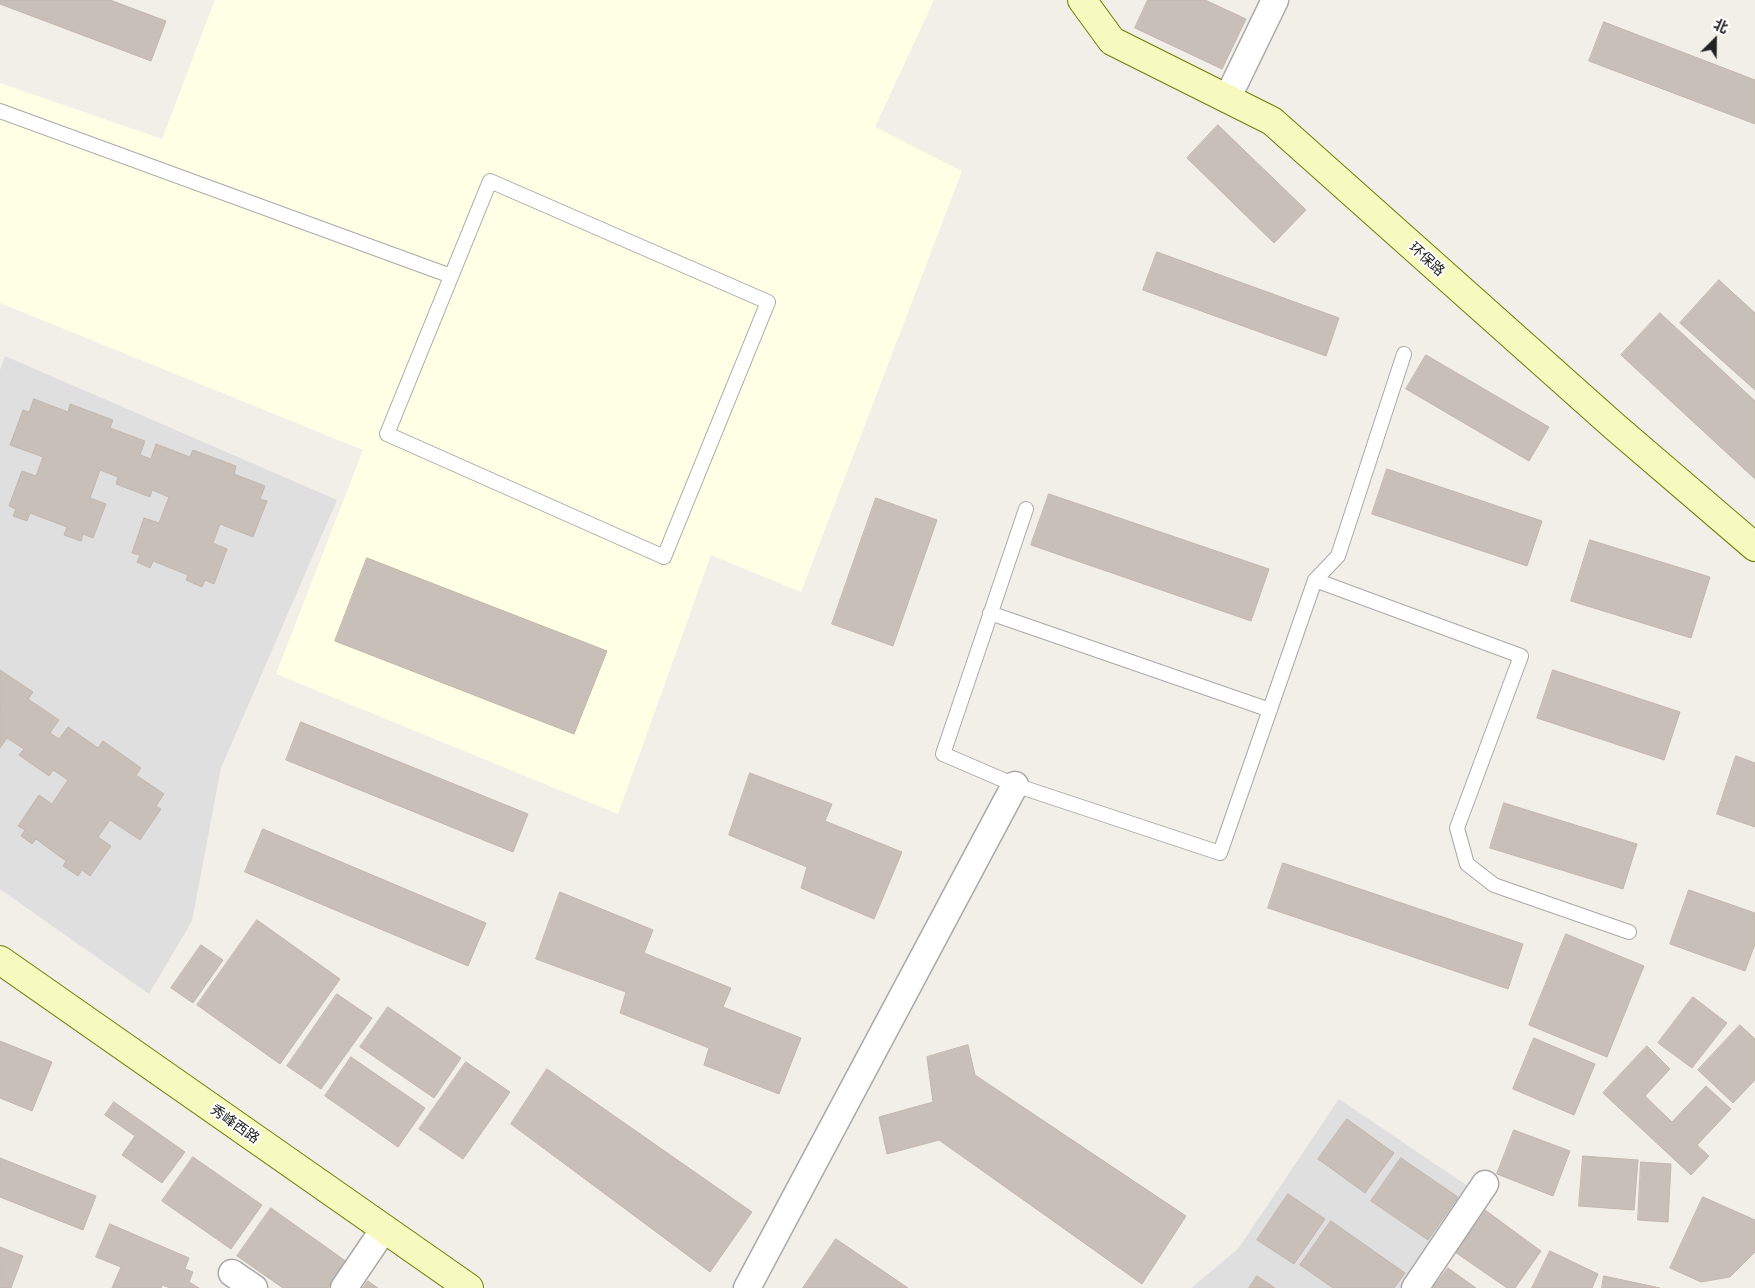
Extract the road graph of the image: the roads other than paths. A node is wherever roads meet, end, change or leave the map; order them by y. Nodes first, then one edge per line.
1 (1082, 0) edge
2 (1275, 0) edge
3 (1227, 99) junction
4 (0, 111) edge
5 (451, 276) junction
6 (1404, 354) dead end
7 (1026, 509) dead end
8 (1755, 547) edge
9 (1315, 580) junction
10 (990, 613) junction
11 (1270, 710) junction
12 (1015, 785) junction
13 (1629, 932) dead end
14 (0, 960) edge
15 (1485, 1184) dead end
16 (384, 1229) junction
17 (232, 1273) dead end
18 (254, 1288) edge
19 (344, 1288) edge
20 (469, 1288) edge
21 (746, 1288) edge
22 (1415, 1288) edge

1 - 3 street, 环保路
2 - 3 street
3 - 8 street, 环保路
4 - 5 lane
5 - 5 lane
6 - 9 lane
7 - 10 lane
9 - 11 lane
9 - 13 lane
10 - 11 lane
10 - 12 lane
11 - 12 lane
12 - 21 street
14 - 16 street, 秀峰西路
15 - 22 street
16 - 19 street
16 - 20 street, 秀峰西路
17 - 18 street

